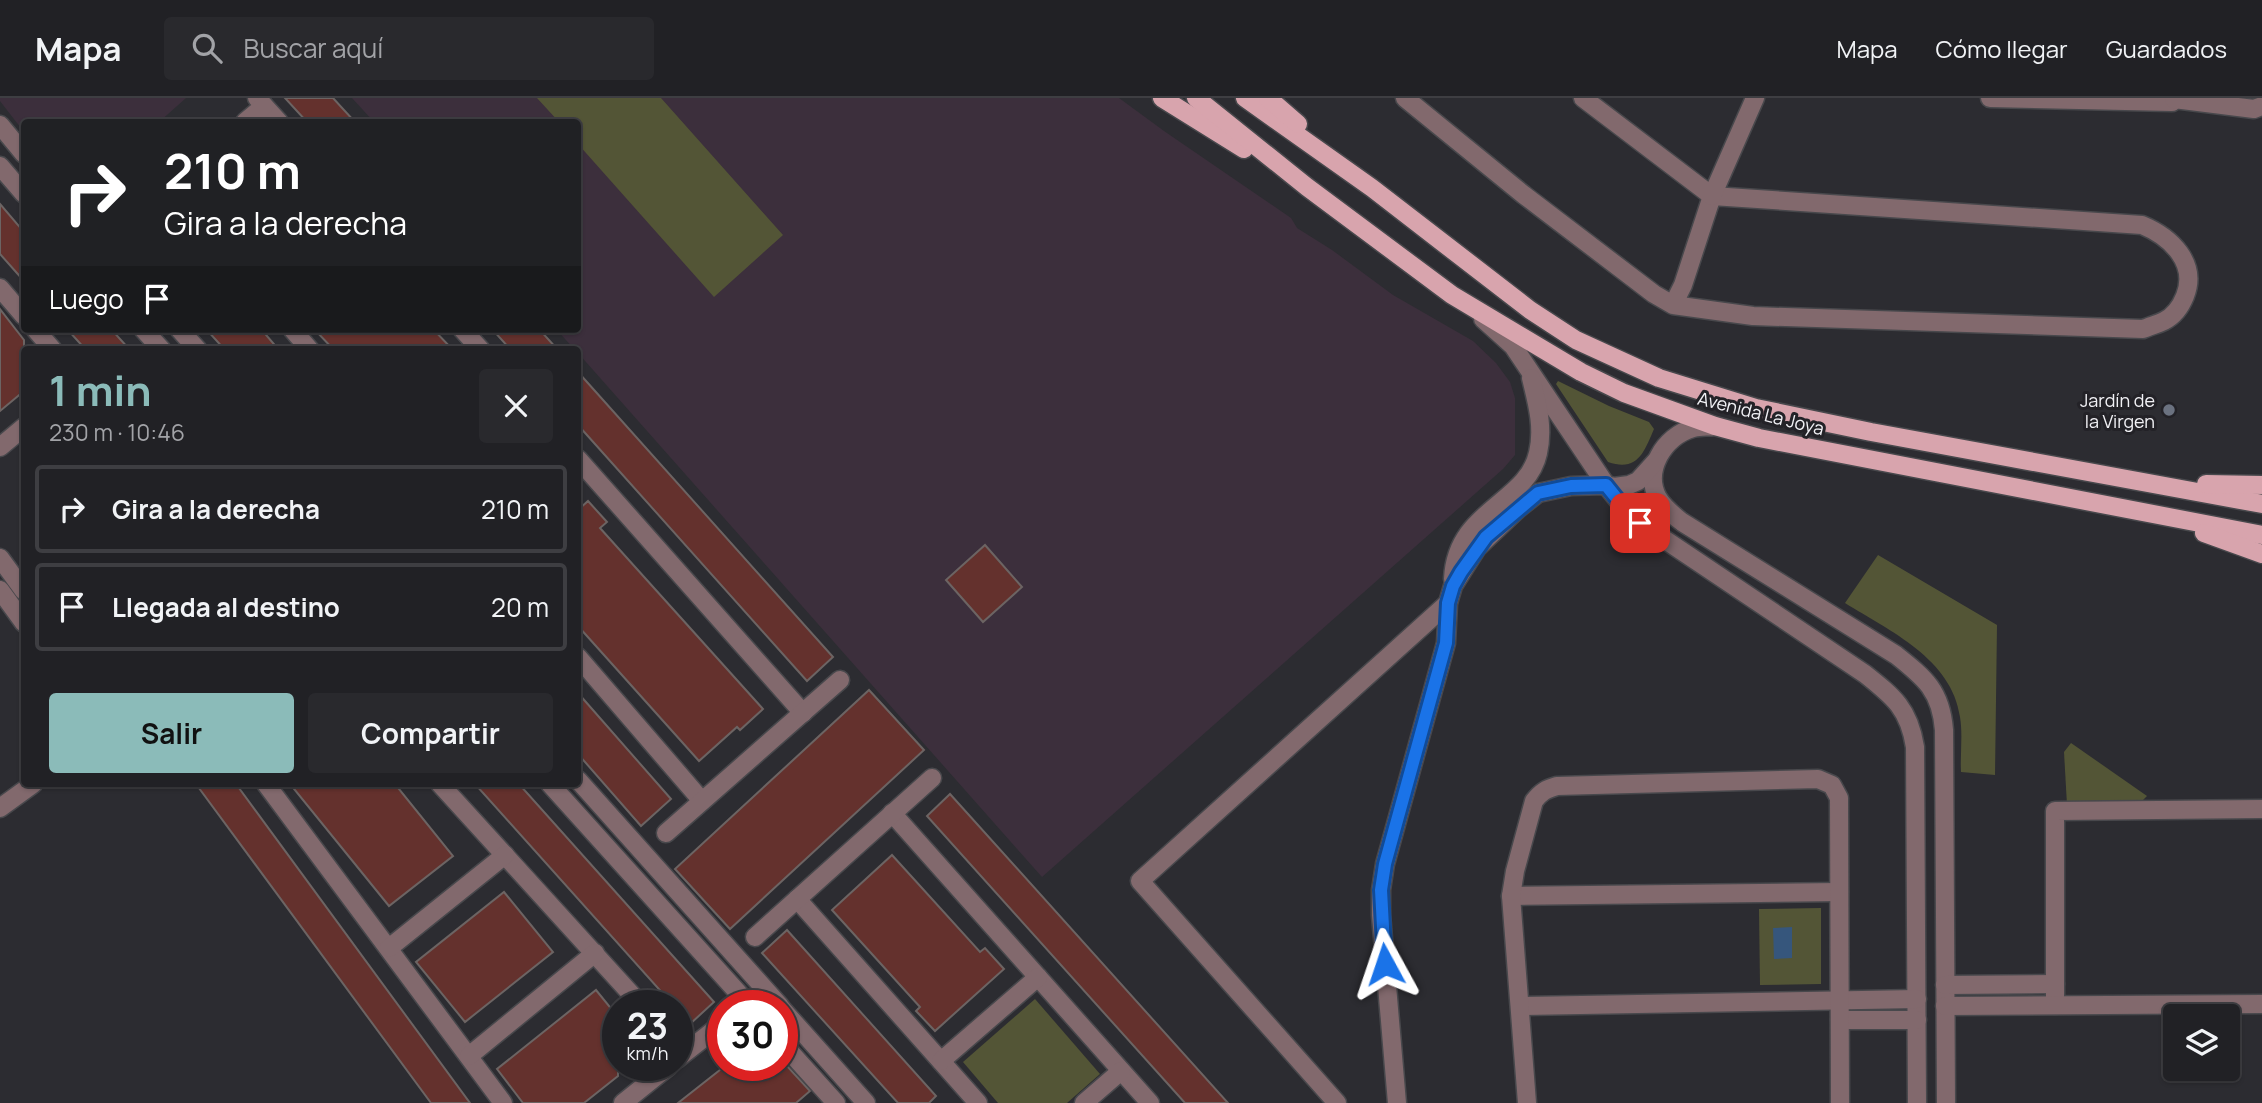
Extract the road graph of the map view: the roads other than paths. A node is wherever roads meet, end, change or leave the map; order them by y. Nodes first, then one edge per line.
1 (1162, 98) edge
2 (1196, 98) edge
3 (1245, 98) edge
4 (1268, 98) edge
5 (1405, 98) edge
6 (1583, 98) edge
7 (1755, 98) edge
8 (1990, 98) edge
9 (2174, 98) edge
10 (261, 102) edge
11 (2262, 106) edge
12 (247, 119) edge
13 (276, 119) edge
14 (0, 125) edge
15 (21, 150) edge
16 (0, 166) edge
17 (1307, 187) junction
18 (1372, 188) junction
19 (21, 190) edge
20 (1712, 196) junction
21 (0, 288) edge
22 (1452, 295) junction
23 (1674, 305) junction
24 (21, 312) edge
25 (147, 333) edge
26 (183, 333) edge
27 (466, 333) edge
28 (158, 346) edge
29 (194, 346) edge
30 (477, 346) edge
31 (1528, 367) junction
32 (1715, 426) junction
33 (21, 430) edge
34 (0, 447) edge
35 (1657, 460) junction
36 (581, 466) edge
37 (2156, 484) junction
38 (1606, 485) junction
39 (2262, 485) edge
40 (2262, 504) edge
41 (2148, 513) junction
42 (2262, 535) edge
43 (2262, 554) edge
44 (0, 558) edge
45 (21, 587) edge
46 (0, 590) edge
47 (1451, 595) junction
48 (21, 619) edge
49 (1869, 638) junction
50 (581, 660) edge
51 (1853, 667) junction
52 (840, 680) dead end
53 (803, 713) junction
54 (932, 778) dead end
55 (581, 783) edge
56 (29, 787) edge
57 (268, 787) edge
58 (443, 787) edge
59 (554, 787) edge
60 (702, 801) junction
61 (0, 808) edge
62 (2262, 810) edge
63 (892, 813) junction
64 (666, 833) dead end
65 (505, 855) junction
66 (1839, 892) junction
67 (1511, 896) junction
68 (797, 899) junction
69 (755, 937) dead end
70 (389, 948) junction
71 (595, 953) junction
72 (1038, 976) junction
73 (2055, 984) junction
74 (1945, 985) junction
75 (628, 990) edge
76 (736, 990) edge
77 (765, 990) edge
78 (1917, 999) junction
79 (2262, 1004) edge
80 (2055, 1005) junction
81 (1520, 1006) junction
82 (1945, 1006) junction
83 (1840, 1011) junction
84 (1917, 1020) junction
85 (798, 1027) edge
86 (469, 1056) junction
87 (798, 1061) edge
88 (941, 1061) junction
89 (1121, 1070) junction
90 (650, 1081) edge
91 (973, 1101) edge
92 (503, 1103) edge
93 (623, 1103) edge
94 (836, 1103) edge
95 (866, 1103) edge
96 (1084, 1103) edge
97 (1150, 1103) edge
98 (1337, 1103) edge
99 (1397, 1103) edge
100 (1527, 1103) edge
101 (1840, 1103) edge
102 (1917, 1103) edge
103 (1946, 1103) edge

1 - 17 main road
2 - 17 main road
3 - 18 main road
4 - 18 main road
5 - 23 street
6 - 20 street
7 - 20 street
8 - 9 street
9 - 11 street
10 - 12 street
10 - 13 street
14 - 15 street
16 - 19 street
17 - 22 main road, Avenida La Joya
18 - 37 main road, Avenida La Joya
20 - 23 street
20 - 23 street
21 - 24 street
22 - 31 street
22 - 32 main road, Avenida La Joya
25 - 28 street
26 - 29 street
27 - 30 street
31 - 38 street
31 - 47 street
32 - 35 street
32 - 41 main road, Avenida La Joya
33 - 34 street
35 - 38 street
35 - 49 street
36 - 53 street
37 - 39 main road
37 - 40 main road, Avenida La Joya
38 - 47 street
38 - 51 street
41 - 42 main road, Avenida La Joya
41 - 43 main road
44 - 45 street
46 - 48 street
47 - 98 street
47 - 99 street
49 - 51 street
49 - 74 street
50 - 60 street
51 - 78 street
52 - 53 street
53 - 60 street
54 - 63 street
55 - 77 street
56 - 61 street
57 - 70 street
58 - 65 street
59 - 76 street
60 - 64 street
62 - 73 street
63 - 68 street
63 - 72 street
65 - 70 street
65 - 71 street
66 - 67 street
66 - 67 street
66 - 83 street
67 - 81 street
68 - 69 street
68 - 88 street
70 - 86 street
71 - 75 street
71 - 86 street
72 - 88 street
72 - 89 street
73 - 74 street
73 - 80 street
74 - 82 street
78 - 83 street
78 - 84 street
79 - 80 street
80 - 82 street
81 - 83 street
81 - 100 street
82 - 103 street
83 - 84 street
83 - 101 street
84 - 102 street
85 - 95 street
86 - 92 street
87 - 94 street
88 - 91 street
89 - 96 street
89 - 97 street
90 - 93 street

